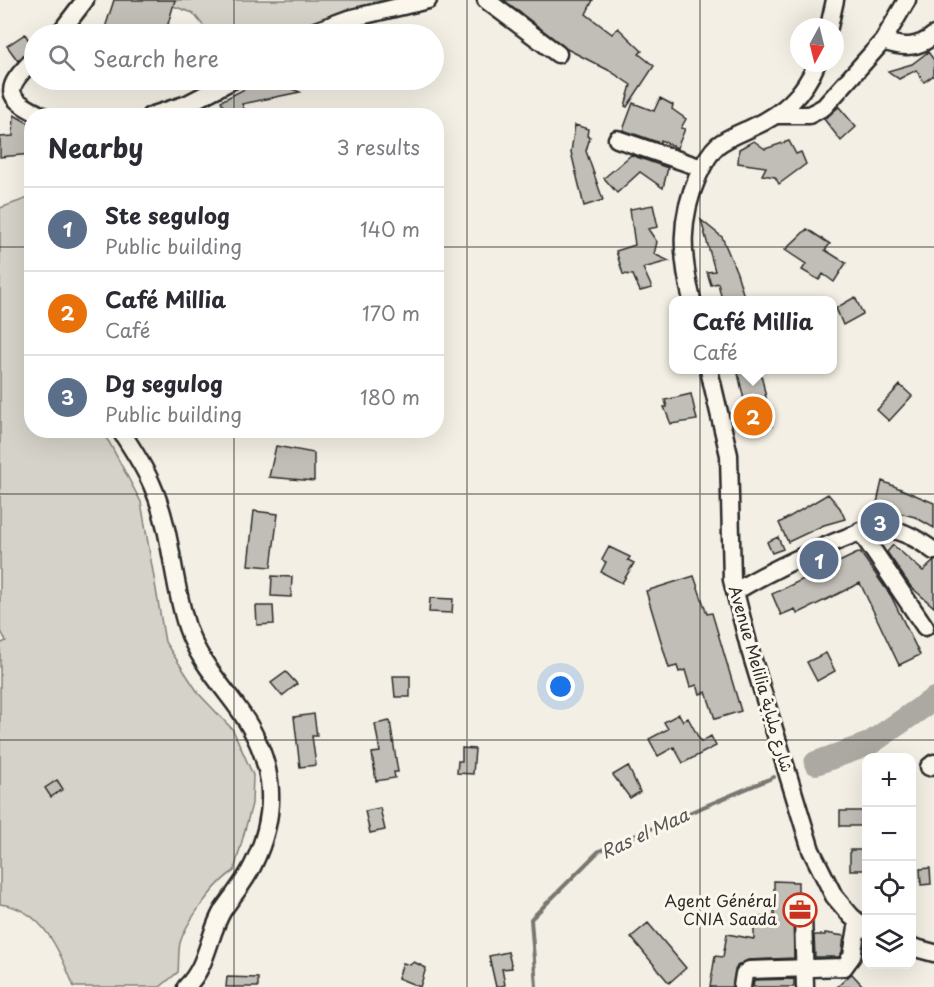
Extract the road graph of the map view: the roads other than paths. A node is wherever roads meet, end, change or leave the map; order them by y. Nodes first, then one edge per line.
1 (85, 0) edge
2 (428, 0) edge
3 (486, 0) edge
4 (836, 0) edge
5 (907, 0) edge
6 (832, 18) edge
7 (67, 24) edge
8 (334, 24) edge
9 (934, 35) edge
10 (883, 41) junction
11 (558, 54) dead end
12 (24, 70) edge
13 (812, 72) edge
14 (214, 90) edge
15 (28, 108) edge
16 (175, 108) edge
17 (778, 115) junction
18 (617, 139) dead end
19 (702, 168) junction
20 (691, 296) edge
21 (710, 374) edge
22 (125, 438) edge
23 (860, 531) junction
24 (934, 551) edge
25 (735, 592) junction
26 (925, 627) dead end
27 (803, 914) dead end
28 (862, 925) edge
29 (916, 948) edge
30 (934, 953) edge
31 (803, 969) junction
32 (186, 987) edge
33 (742, 987) edge
34 (805, 987) edge

1 - 7 street
2 - 8 street
3 - 11 street
4 - 6 street
5 - 10 street
9 - 10 street
10 - 17 street
12 - 15 street
13 - 17 street
14 - 16 street
17 - 19 street
18 - 19 street
19 - 20 street
21 - 25 street, Avenue Melilia شارع ملياية
22 - 32 street
23 - 24 street
23 - 25 street
23 - 26 street
25 - 28 street, Avenue Melilia شارع ملياية
27 - 31 street
28 - 31 street
29 - 30 street
31 - 33 street
31 - 34 street

